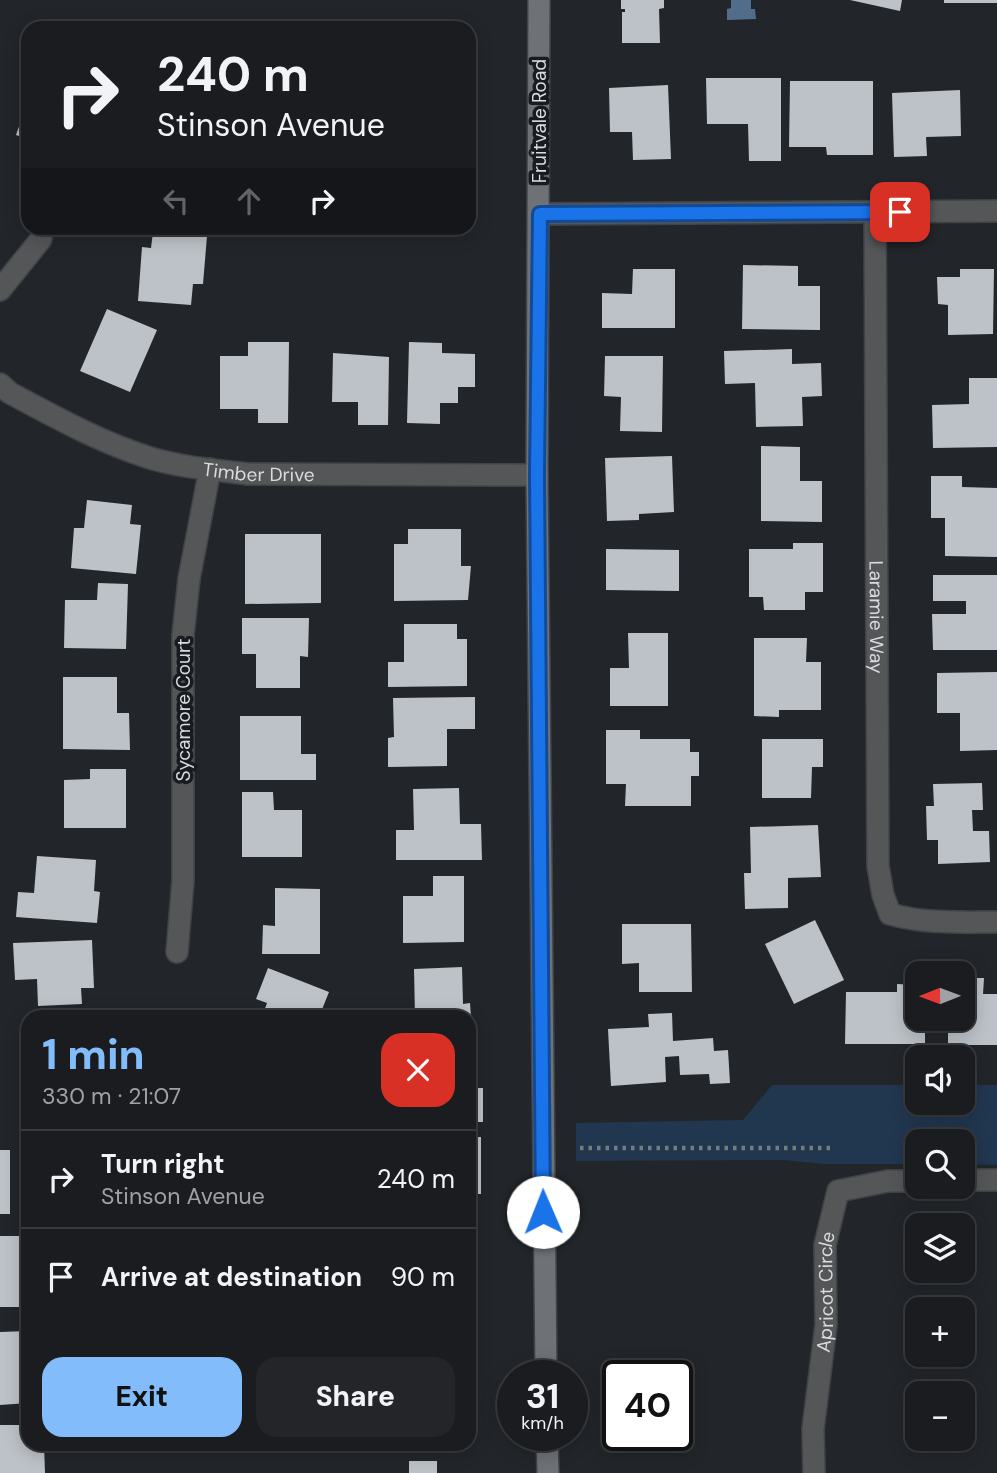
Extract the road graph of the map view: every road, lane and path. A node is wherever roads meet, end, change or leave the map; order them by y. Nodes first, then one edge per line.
1 (539, 0) edge
2 (997, 211) edge
3 (875, 213) junction
4 (540, 214) junction
5 (41, 239) dead end
6 (0, 290) edge
7 (0, 384) edge
8 (210, 469) junction
9 (537, 475) junction
10 (997, 922) edge
11 (177, 952) dead end
12 (580, 1148) dead end
13 (833, 1148) dead end
14 (975, 1180) edge
15 (997, 1180) edge
16 (905, 1181) edge
17 (546, 1360) edge
18 (547, 1451) edge
19 (548, 1473) edge
20 (814, 1473) edge

1 - 4 street, Fruitvale Road
2 - 3 street
3 - 4 street
3 - 10 street, Laramie Way
4 - 9 street, Fruitvale Road
5 - 6 street
7 - 8 street, Timber Drive
8 - 9 street, Timber Drive
8 - 11 street, Sycamore Court
9 - 17 street, Fruitvale Road
12 - 13 path
14 - 15 street
16 - 20 street, Apricot Circle
18 - 19 street

